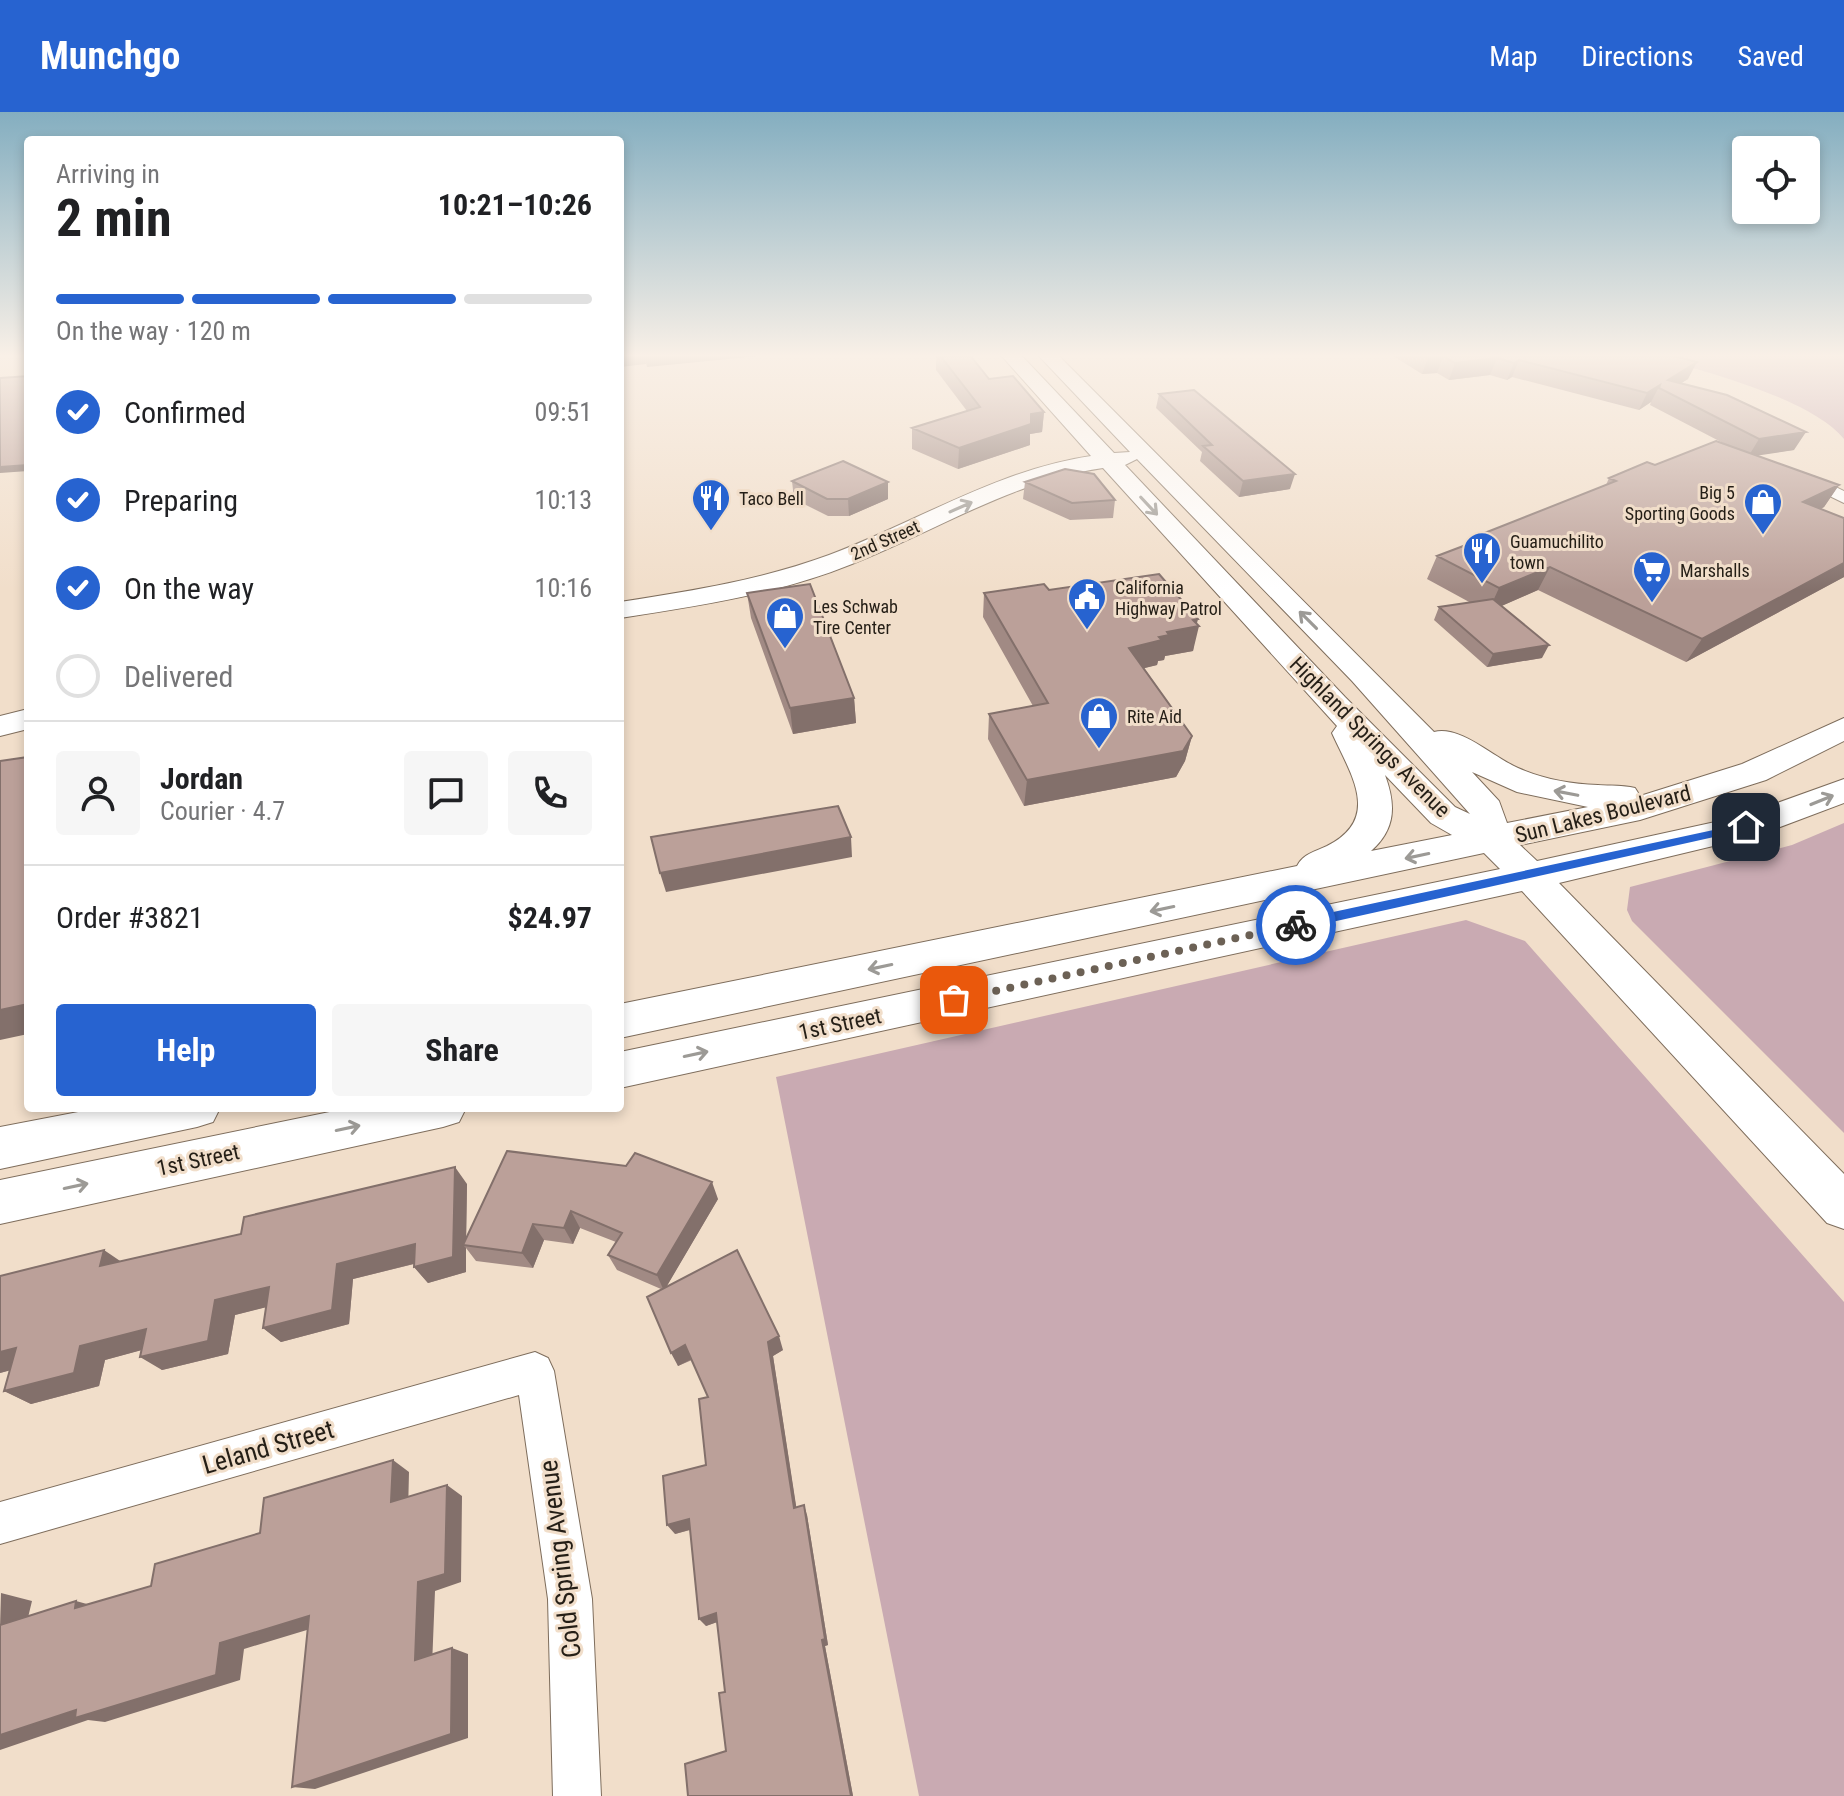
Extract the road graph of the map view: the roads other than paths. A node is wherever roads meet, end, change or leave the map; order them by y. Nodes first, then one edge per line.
1 (1081, 433) edge
2 (1123, 433) edge
3 (1140, 450) junction
4 (1102, 455) junction
5 (1813, 481) edge
6 (1844, 498) edge
7 (624, 592) edge
8 (624, 609) edge
9 (1363, 675) junction
10 (24, 699) edge
11 (1334, 704) junction
12 (0, 705) edge
13 (24, 712) edge
14 (0, 718) edge
15 (24, 720) edge
16 (0, 726) edge
17 (1844, 728) edge
18 (1754, 772) junction
19 (1844, 790) edge
20 (1493, 841) junction
21 (1528, 874) junction
22 (1233, 894) junction
23 (624, 1020) edge
24 (624, 1069) edge
25 (177, 1112) edge
26 (424, 1112) edge
27 (0, 1148) edge
28 (0, 1202) edge
29 (1844, 1207) edge
30 (535, 1371) joint
31 (0, 1523) edge
32 (577, 1796) edge

1 - 4 street, Highland Springs Avenue
2 - 3 street, Highland Springs Avenue
3 - 4 street, 2nd Street
9 -> 3 street, Highland Springs Avenue
4 - 7 street, 2nd Street
8 -> 4 street, 2nd Street
4 -> 11 street, Highland Springs Avenue
5 - 6 street
18 -> 9 street
9 - 20 street
10 - 12 street
11 - 20 street, Highland Springs Avenue
11 - 22 street
13 - 14 street
15 - 16 street
17 - 18 street, Sun Lakes Boulevard
18 - 20 street, Sun Lakes Boulevard
21 -> 19 street, Sun Lakes Boulevard
20 - 21 street, Highland Springs Avenue
20 -> 22 street
24 -> 21 street, 1st Street
21 - 29 street, Highland Springs Avenue
22 -> 23 street
25 - 27 street
28 -> 26 street, 1st Street
30 - 31 street, Leland Street
30 - 32 street, Cold Spring Avenue

